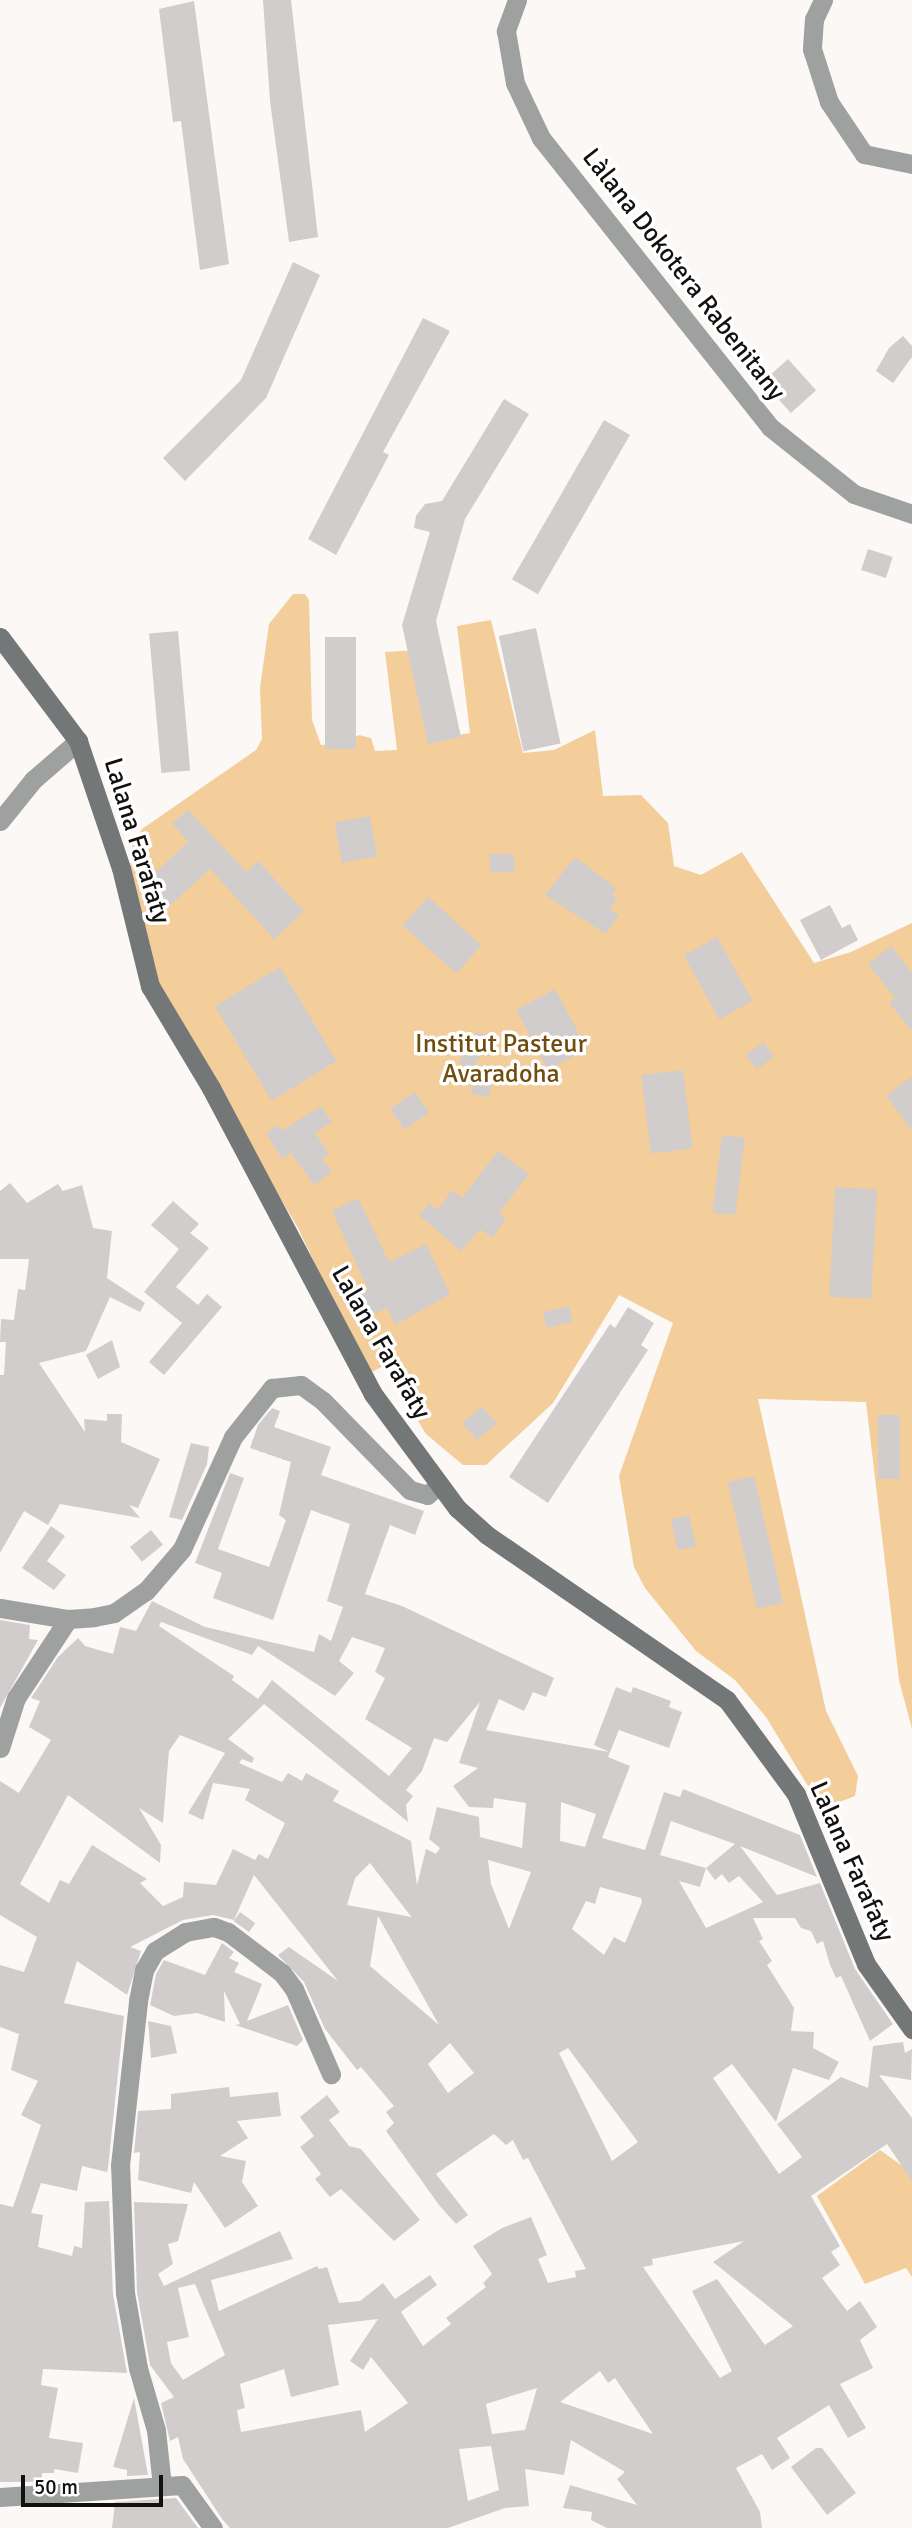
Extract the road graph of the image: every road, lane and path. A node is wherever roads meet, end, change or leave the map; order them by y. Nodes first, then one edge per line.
1 (517, 0) edge
2 (822, 0) edge
3 (912, 164) edge
4 (912, 514) edge
5 (0, 638) edge
6 (78, 741) junction
7 (0, 821) edge
8 (439, 1485) junction
9 (0, 1608) edge
10 (68, 1619) junction
11 (0, 1748) edge
12 (912, 2029) edge
13 (331, 2074) dead end
14 (162, 2486) junction
15 (0, 2497) edge
16 (213, 2528) edge

1 - 4 street, Làlana Dokotera Rabenitany
2 - 3 street
5 - 6 main road, Lalana Farafaty
6 - 7 street
6 - 8 main road, Lalana Farafaty
8 - 10 street
8 - 12 main road, Lalana Farafaty
9 - 10 street
10 - 11 street
13 - 14 street
14 - 15 street
14 - 16 street

